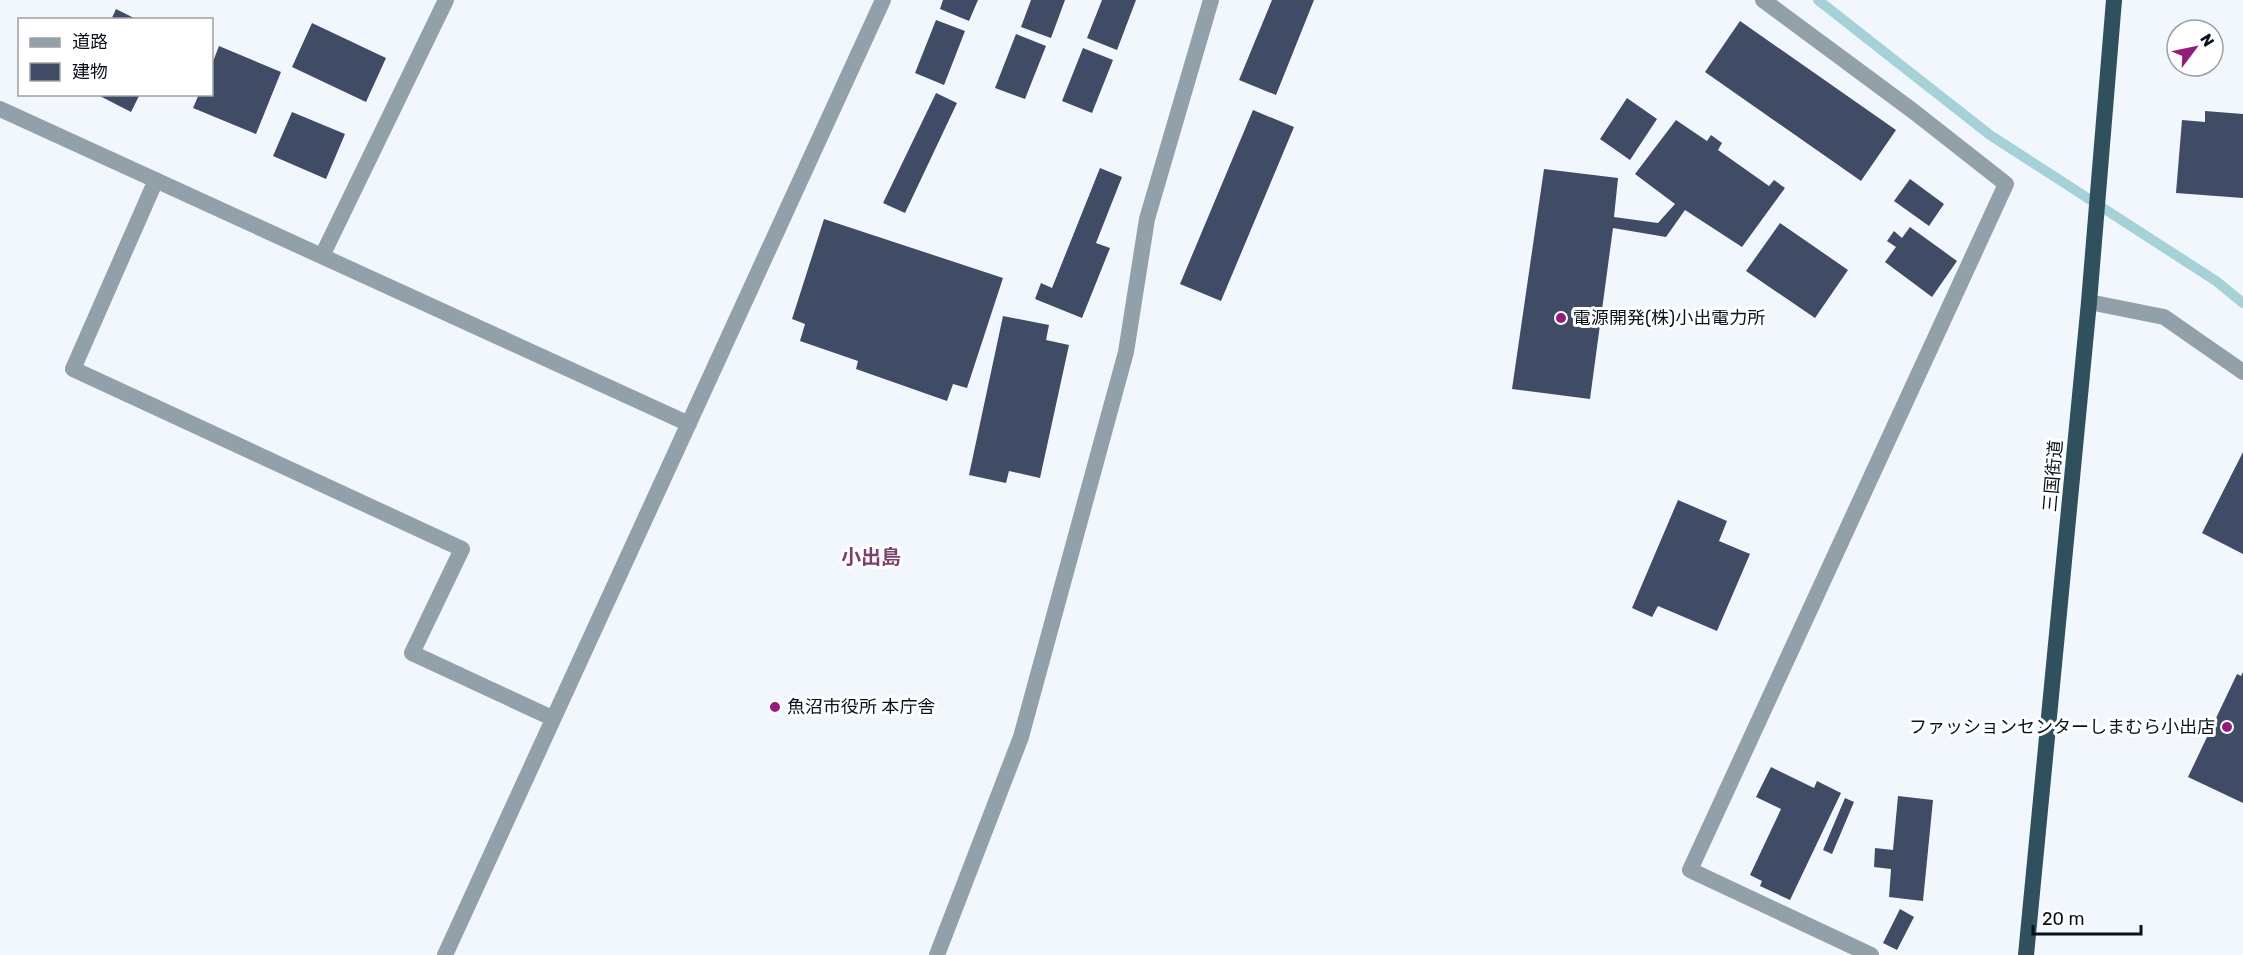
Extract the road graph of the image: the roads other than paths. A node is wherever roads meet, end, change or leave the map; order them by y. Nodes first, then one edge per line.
1 (446, 0) edge
2 (883, 0) edge
3 (1211, 0) edge
4 (1763, 0) edge
5 (2114, 0) edge
6 (0, 109) edge
7 (156, 180) junction
8 (322, 256) junction
9 (2089, 302) junction
10 (2243, 372) edge
11 (688, 424) junction
12 (552, 718) junction
13 (445, 955) edge
14 (937, 955) edge
15 (1871, 955) edge
16 (2026, 955) edge

1 - 8 street
2 - 11 street
3 - 14 street
4 - 15 street
5 - 9 highway, 三国街道
6 - 7 street
7 - 8 street
7 - 12 street
8 - 11 street
9 - 10 street
9 - 16 highway, 三国街道
11 - 12 street
12 - 13 street

